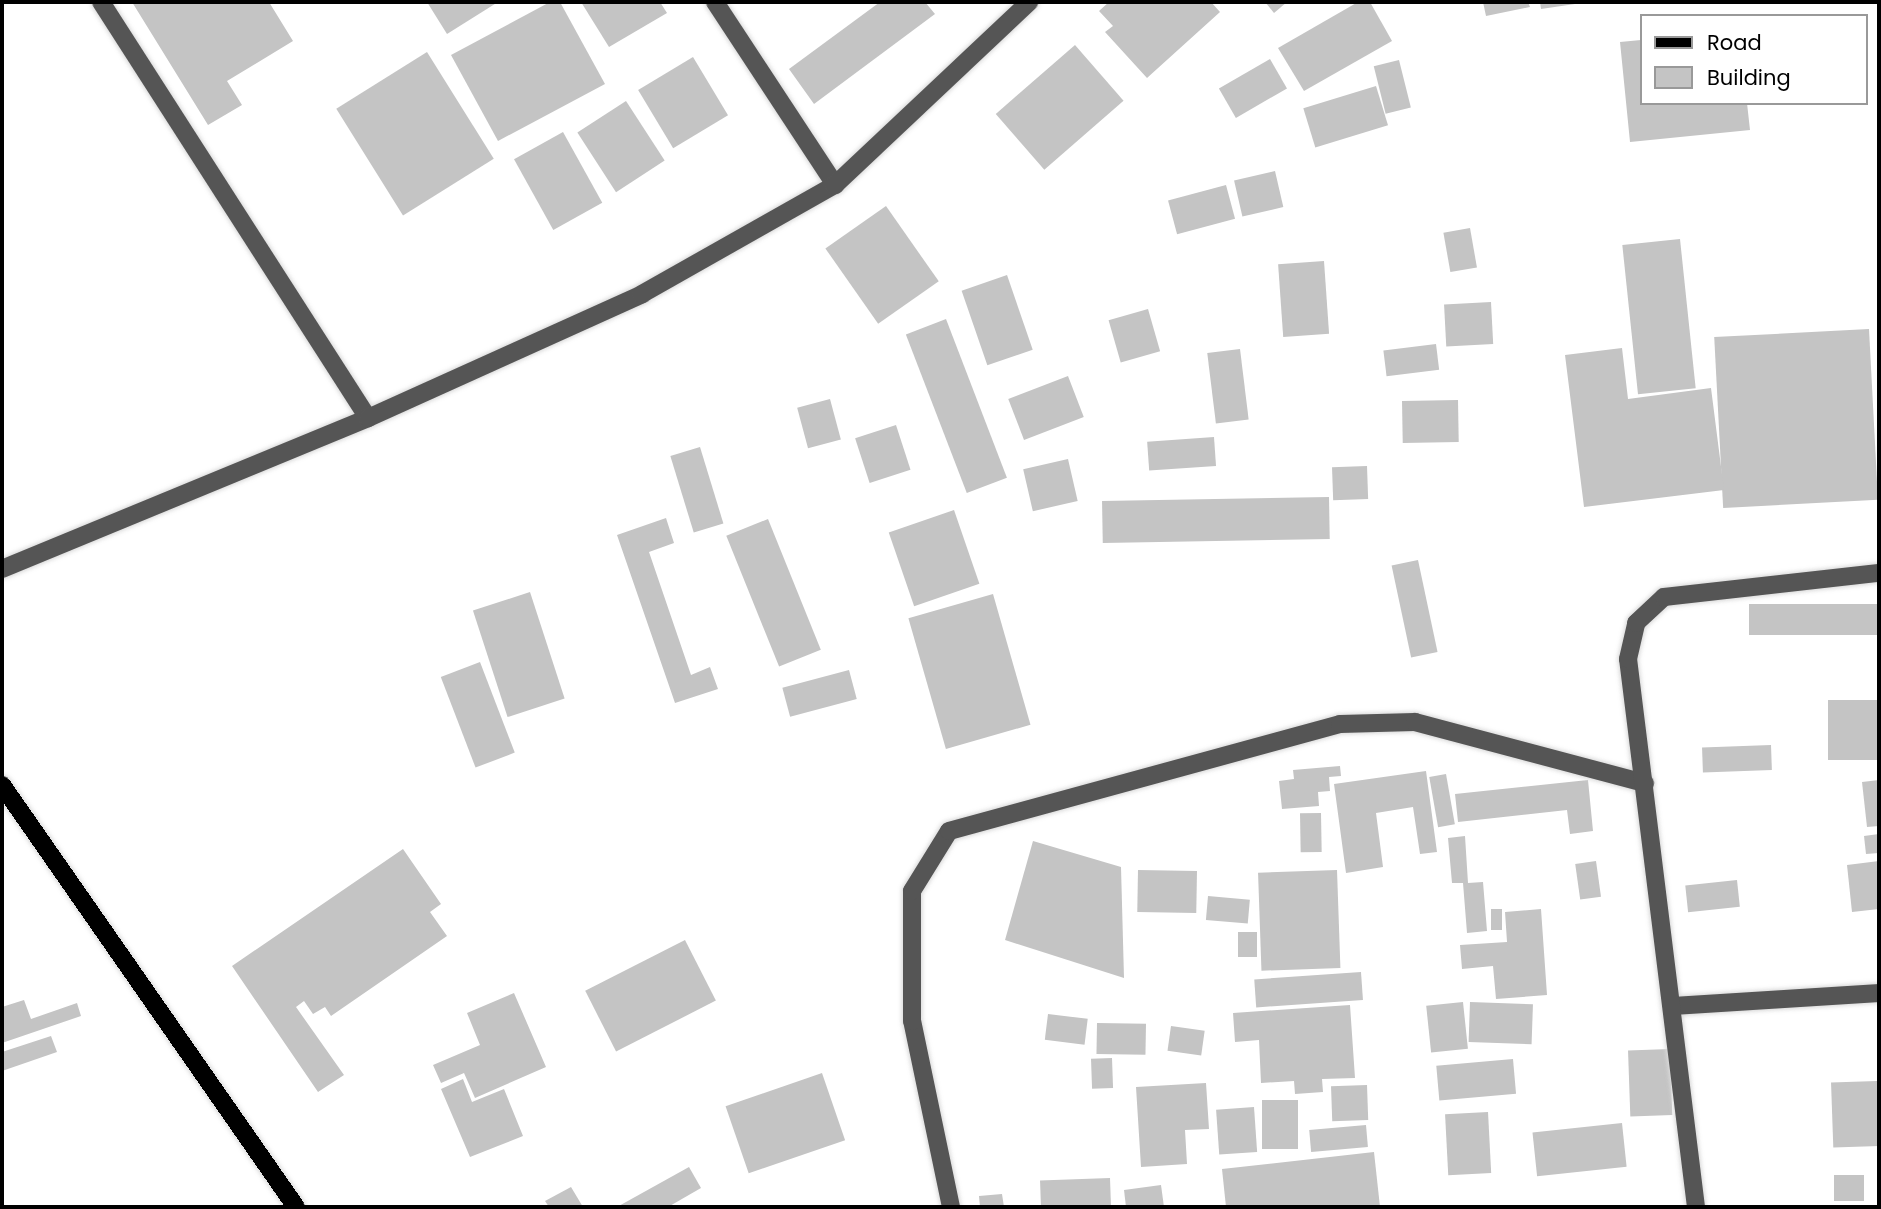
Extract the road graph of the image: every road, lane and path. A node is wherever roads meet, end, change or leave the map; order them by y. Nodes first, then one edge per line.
1 (101, 2) edge
2 (715, 2) edge
3 (1029, 2) edge
4 (835, 185) junction
5 (368, 418) junction
6 (2, 569) edge
7 (1879, 573) edge
8 (1644, 783) junction
9 (2, 785) edge
10 (1879, 993) edge
11 (1674, 1006) junction
12 (296, 1207) edge
13 (951, 1207) edge
14 (1696, 1207) edge

1 - 5 street
2 - 4 street
3 - 4 street
4 - 5 street
5 - 6 street
7 - 8 street
8 - 11 street
8 - 13 street
9 - 12 main road
10 - 11 street
11 - 14 street

